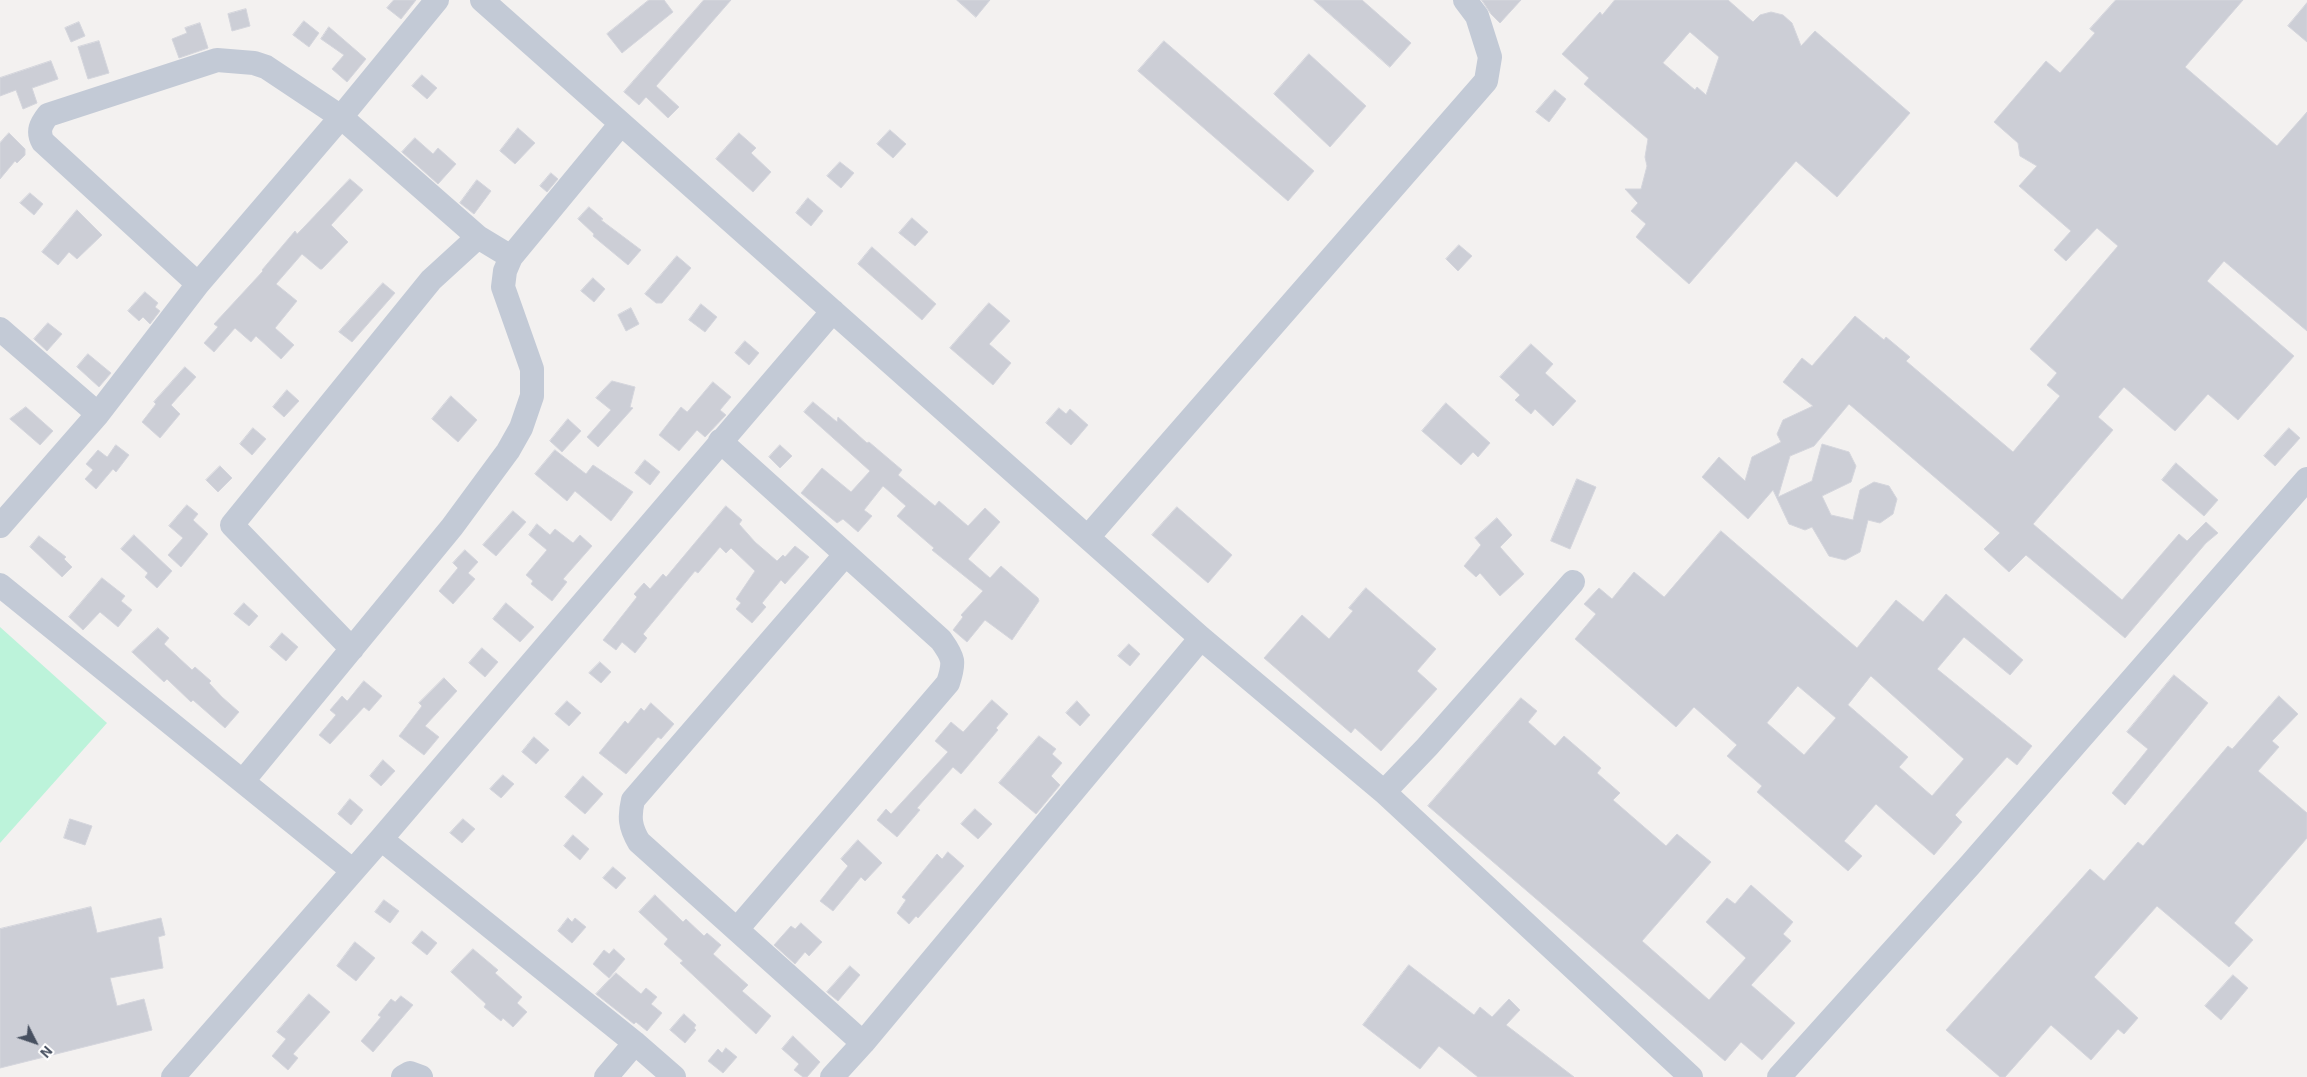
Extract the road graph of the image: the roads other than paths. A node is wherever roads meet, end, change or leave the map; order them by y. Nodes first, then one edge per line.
1 (437, 0) edge
2 (482, 0) edge
3 (1465, 0) edge
4 (341, 118) junction
5 (620, 125) junction
6 (478, 237) junction
7 (511, 257) junction
8 (198, 284) junction
9 (833, 311) junction
10 (0, 329) edge
11 (98, 414) junction
12 (720, 441) junction
13 (2307, 479) edge
14 (0, 526) edge
15 (1088, 537) junction
16 (846, 555) junction
17 (1573, 582) dead end
18 (0, 586) edge
19 (1201, 638) junction
20 (352, 649) junction
21 (243, 781) junction
22 (1384, 792) junction
23 (381, 838) junction
24 (352, 870) junction
25 (738, 928) junction
26 (635, 1043) junction
27 (863, 1043) junction
28 (174, 1077) edge
29 (403, 1077) edge
30 (420, 1077) edge
31 (606, 1077) edge
32 (674, 1077) edge
33 (832, 1077) edge
34 (1691, 1077) edge
35 (1779, 1077) edge

1 - 4 street
2 - 5 street
3 - 15 street
4 - 6 street
4 - 8 street
4 - 8 street
5 - 7 street
5 - 9 street
6 - 7 street
6 - 20 street
7 - 20 street
8 - 11 street
9 - 12 street
9 - 15 street
10 - 11 street
11 - 14 street
12 - 16 street
12 - 23 street
13 - 35 street
15 - 19 street
16 - 25 street
16 - 25 street
17 - 22 street
18 - 21 street
19 - 22 street
19 - 27 street
20 - 21 street
21 - 24 street
22 - 34 street
23 - 24 street
23 - 26 street
24 - 28 street
25 - 27 street
26 - 31 street
26 - 32 street
27 - 33 street
29 - 30 street

